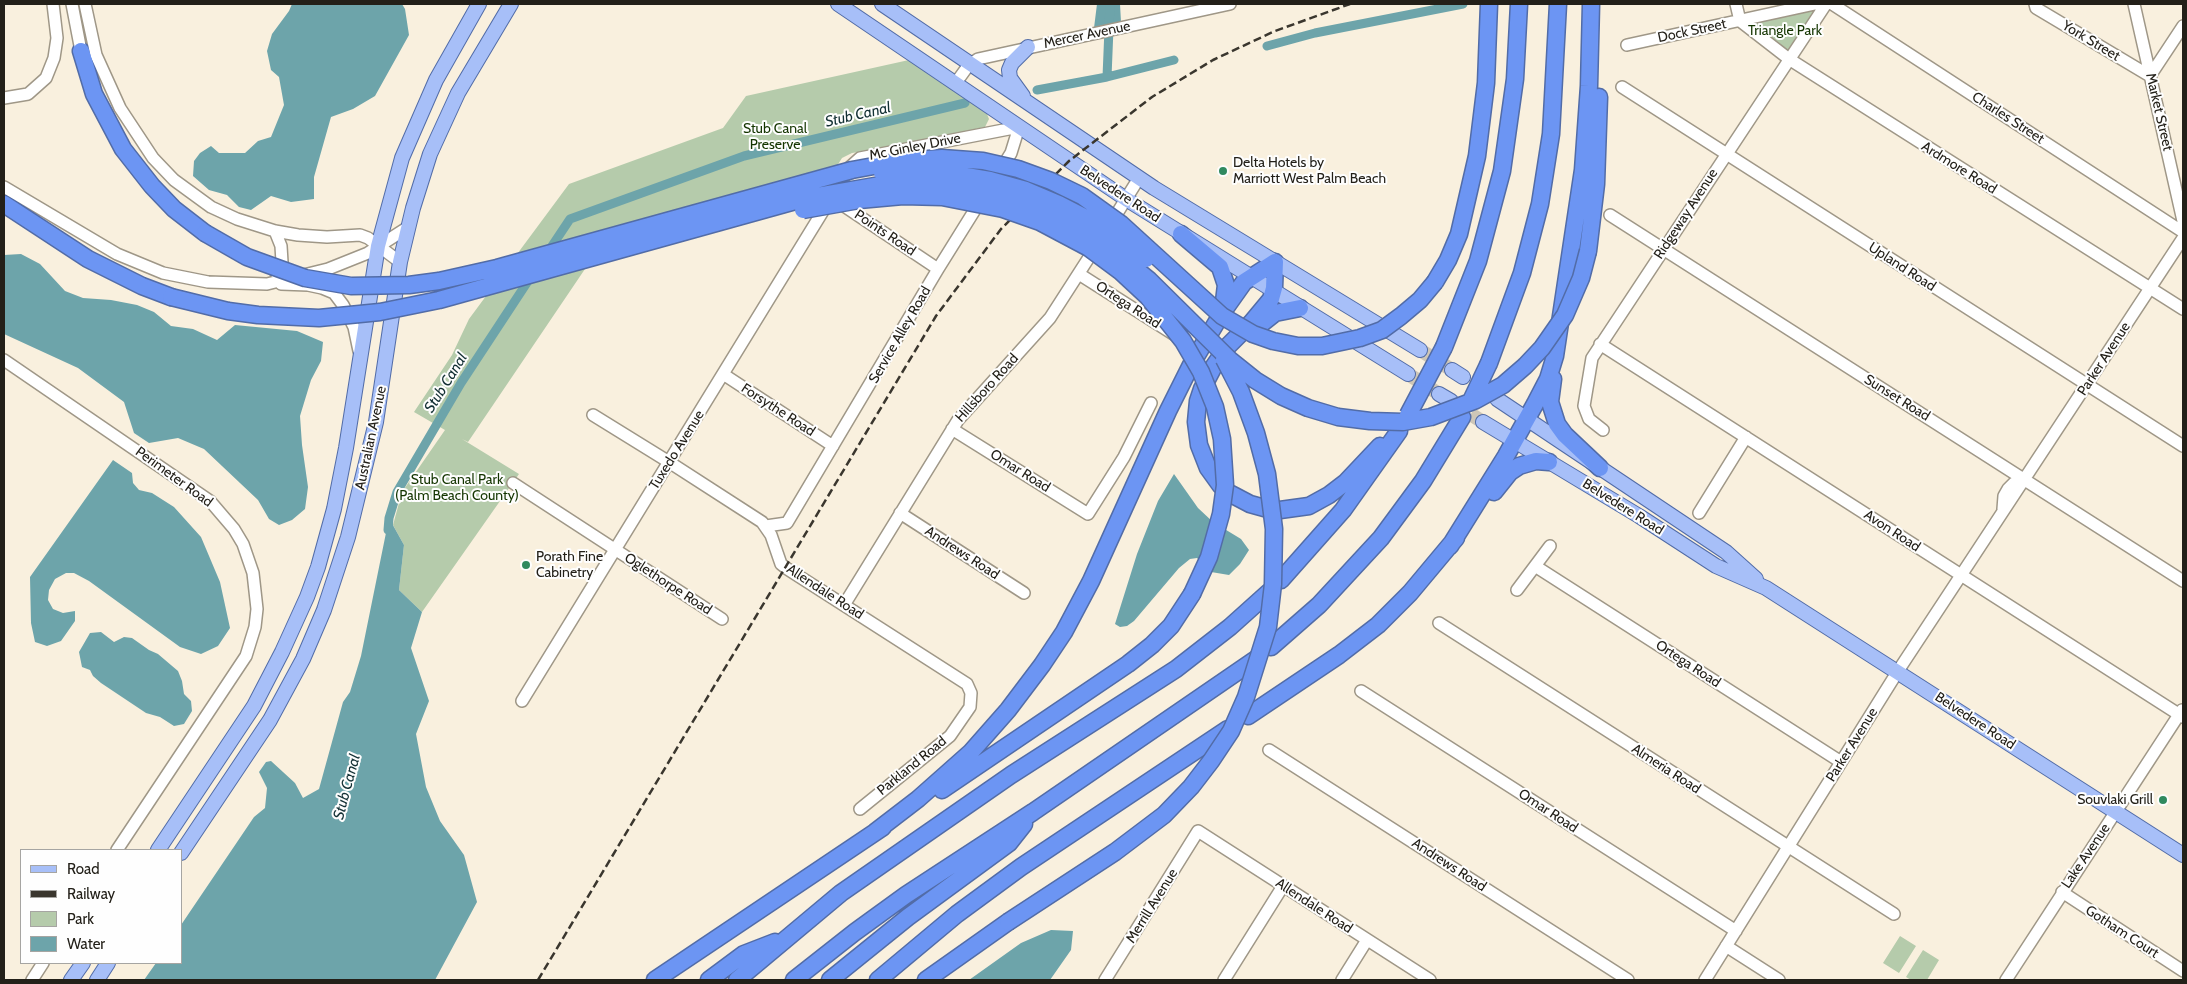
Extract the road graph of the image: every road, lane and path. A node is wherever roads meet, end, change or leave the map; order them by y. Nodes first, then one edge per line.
1 (53, 4) edge
2 (72, 4) edge
3 (80, 4) edge
4 (85, 4) edge
5 (479, 4) edge
6 (511, 4) edge
7 (838, 4) edge
8 (882, 4) edge
9 (1230, 4) edge
10 (1591, 4) edge
11 (1601, 4) edge
12 (1736, 4) edge
13 (1815, 4) edge
14 (1826, 4) edge
15 (1832, 4) edge
16 (2035, 4) edge
17 (2134, 4) edge
18 (1519, 6) edge
19 (1558, 6) edge
20 (1489, 10) edge
21 (1740, 21) junction
22 (2183, 26) edge
23 (1627, 45) dead end
24 (1028, 47) junction
25 (81, 51) junction
26 (1789, 59) junction
27 (970, 64) junction
28 (2150, 76) junction
29 (955, 84) junction
30 (1622, 87) dead end
31 (4, 98) edge
32 (1029, 104) junction
33 (1019, 127) junction
34 (1726, 154) junction
35 (1139, 178) junction
36 (4, 187) edge
37 (764, 194) junction
38 (831, 198) junction
39 (1126, 199) junction
40 (4, 204) edge
41 (1610, 215) dead end
42 (2183, 221) edge
43 (705, 227) junction
44 (407, 228) junction
45 (275, 231) junction
46 (2183, 232) edge
47 (1181, 234) junction
48 (2183, 238) edge
49 (378, 246) junction
50 (1663, 249) junction
51 (400, 262) junction
52 (1275, 262) junction
53 (938, 269) junction
54 (1079, 274) junction
55 (1250, 277) junction
56 (267, 284) junction
57 (2151, 288) junction
58 (1274, 292) junction
59 (1300, 308) junction
60 (2183, 309) edge
61 (1222, 313) junction
62 (1176, 336) dead end
63 (1600, 344) junction
64 (1420, 350) tunnel mouth
65 (1555, 356) junction
66 (361, 359) junction
67 (4, 360) edge
68 (1214, 366) junction
69 (723, 374) junction
70 (1408, 374) tunnel mouth
71 (2087, 384) junction
72 (1497, 399) dead end
73 (1471, 400) dead end
74 (1151, 403) dead end
75 (593, 415) dead end
76 (1462, 417) dead end
77 (1526, 419) junction
78 (1483, 422) tunnel mouth
79 (1402, 423) junction
80 (952, 429) junction
81 (1603, 430) dead end
82 (1746, 437) junction
83 (1514, 441) junction
84 (833, 446) junction
85 (2183, 446) edge
86 (669, 462) junction
87 (1549, 462) junction
88 (1600, 468) junction
89 (2024, 479) junction
90 (513, 483) dead end
91 (900, 513) junction
92 (1699, 513) dead end
93 (766, 526) junction
94 (1450, 546) junction
95 (1550, 546) dead end
96 (616, 550) junction
97 (1534, 566) junction
98 (1961, 575) junction
99 (1281, 580) dead end
100 (2183, 581) edge
101 (1766, 588) junction
102 (1516, 590) dead end
103 (1269, 592) dead end
104 (1024, 593) dead end
105 (844, 605) junction
106 (722, 619) dead end
107 (1439, 623) dead end
108 (1272, 647) dead end
109 (1256, 659) dead end
110 (1898, 671) junction
111 (1361, 691) dead end
112 (971, 693) joint
113 (522, 701) dead end
114 (2182, 713) edge
115 (1248, 716) dead end
116 (1228, 729) dead end
117 (1269, 750) dead end
118 (1841, 762) junction
119 (860, 809) dead end
120 (2116, 811) junction
121 (1033, 812) junction
122 (1198, 831) joint
123 (875, 832) junction
124 (1788, 847) junction
125 (118, 849) edge
126 (159, 849) edge
127 (182, 852) edge
128 (2183, 855) edge
129 (1283, 886) junction
130 (2062, 892) junction
131 (1894, 914) dead end
132 (1736, 931) junction
133 (789, 937) junction
134 (1367, 940) junction
135 (1726, 946) junction
136 (42, 964) edge
137 (82, 964) edge
138 (107, 964) edge
139 (2183, 971) edge
140 (32, 980) edge
141 (71, 980) edge
142 (97, 980) edge
143 (655, 980) edge
144 (708, 980) edge
145 (737, 980) edge
146 (794, 980) edge
147 (830, 980) edge
148 (878, 980) edge
149 (926, 980) edge
150 (1105, 980) edge
151 (1224, 980) edge
152 (1342, 980) edge
153 (1430, 980) edge
154 (1628, 980) edge
155 (1705, 980) edge
156 (1779, 980) edge
157 (2006, 980) edge

1 - 31 street
2 - 25 street
3 - 25 street
4 - 45 street
5 - 49 main road, Australian Avenue
6 - 44 main road, Australian Avenue
7 - 29 main road, Belvedere Road
8 - 27 main road, Belvedere Road
9 - 24 street, Mercer Avenue
10 - 65 highway
11 - 43 highway, bridge
12 - 21 street
13 - 21 street, Dock Street
14 - 26 street, Ridgeway Avenue
15 - 46 street, Charles Street
16 - 28 street, York Street
17 - 28 street, Market Street
18 - 79 highway, bridge
19 - 73 highway, bridge
20 - 37 highway, bridge
21 - 23 street, Dock Street
21 - 26 street, Ardmore Road
22 - 28 street
24 - 27 street, Mercer Avenue
24 - 32 main road
25 - 37 highway, bridge
26 - 34 street, Ridgeway Avenue
26 - 57 street, Ardmore Road
27 - 29 street
27 - 32 main road, Belvedere Road
28 - 42 street, Market Street
29 - 33 main road, Belvedere Road
30 - 34 street, Upland Road
32 - 35 main road, Belvedere Road
33 - 38 street, Mc Ginley Drive
33 - 39 main road, Belvedere Road
33 - 53 street, Service Alley Road
34 - 50 street, Ridgeway Avenue
34 - 71 street, Upland Road
35 - 39 street, Hillsboro Road
35 - 52 main road, Belvedere Road
36 - 56 street
37 - 149 highway, bridge
38 - 53 street, Points Road
38 - 69 street, Tuxedo Avenue
39 - 47 main road, Belvedere Road
39 - 54 street, Hillsboro Road
40 - 43 highway, bridge
41 - 50 street, Sunset Road
43 - 123 highway, bridge
44 - 49 street
44 - 51 main road, Australian Avenue
45 - 49 street
45 - 56 street
47 - 55 main road, Belvedere Road
47 - 61 highway
48 - 57 street, Parker Avenue
49 - 51 street
49 - 56 street
49 - 66 main road, Australian Avenue
50 - 63 street, Ridgeway Avenue
50 - 89 street, Sunset Road
51 - 127 main road, Australian Avenue
52 - 55 highway
52 - 58 highway
52 - 64 main road, Belvedere Road
53 - 84 street, Service Alley Road
54 - 62 street, Ortega Road
54 - 80 street, Hillsboro Road
55 - 58 main road, Belvedere Road
55 - 61 highway
56 - 66 street
57 - 60 street, Ardmore Road
57 - 71 street, Parker Avenue
58 - 59 main road, Belvedere Road
58 - 68 highway
59 - 68 highway
59 - 70 main road, Belvedere Road
61 - 123 highway
63 - 81 street, Ridgeway Avenue
63 - 82 street, Avon Road
65 - 77 highway
65 - 88 highway
66 - 126 main road, Australian Avenue
67 - 125 street, Perimeter Road
68 - 79 highway
69 - 84 street, Forsythe Road
69 - 86 street, Tuxedo Avenue
71 - 85 street, Upland Road
71 - 89 street, Parker Avenue
72 - 77 main road, Belvedere Road
74 - 80 street, Omar Road
75 - 86 street
76 - 108 highway
77 - 83 highway
77 - 88 main road, Belvedere Road
78 - 83 main road, Belvedere Road
79 - 99 highway
80 - 91 street, Hillsboro Road
82 - 92 street
82 - 98 street, Avon Road
83 - 87 main road, Belvedere Road
83 - 94 highway
84 - 93 street, Service Alley Road
86 - 93 street
86 - 96 street, Tuxedo Avenue
87 - 94 highway
87 - 101 main road, Belvedere Road
88 - 101 main road, Belvedere Road
89 - 98 street, Parker Avenue
89 - 100 street, Sunset Road
90 - 96 street, Oglethorpe Road
91 - 104 street, Andrews Road
91 - 105 street, Hillsboro Road
93 - 105 street, Allendale Road
94 - 115 highway
95 - 97 street
96 - 106 street, Oglethorpe Road
96 - 113 street, Tuxedo Avenue
97 - 102 street
97 - 118 street, Ortega Road
98 - 110 street, Parker Avenue
98 - 114 street, Avon Road
101 - 110 main road, Belvedere Road
103 - 133 highway
105 - 112 street, Allendale Road
107 - 124 street, Almeria Road
109 - 121 highway
110 - 118 street, Parker Avenue
110 - 120 main road, Belvedere Road
111 - 132 street, Omar Road
112 - 119 street, Parkland Road
114 - 120 street, Lake Avenue
116 - 148 highway
117 - 154 street, Andrews Road
118 - 124 street, Parker Avenue
120 - 128 main road, Belvedere Road
120 - 130 street, Lake Avenue
121 - 146 highway
121 - 147 highway
122 - 129 street, Allendale Road
122 - 150 street, Merrill Avenue
123 - 143 highway
124 - 131 street, Almeria Road
124 - 132 street, Parker Avenue
129 - 134 street, Allendale Road
129 - 151 street
130 - 139 street, Gotham Court
130 - 157 street, Lake Avenue
132 - 135 street, Parker Avenue
133 - 144 highway
133 - 145 highway
134 - 152 street
134 - 153 street, Allendale Road
135 - 155 street, Parker Avenue
135 - 156 street
136 - 140 street
137 - 141 main road
138 - 142 main road

